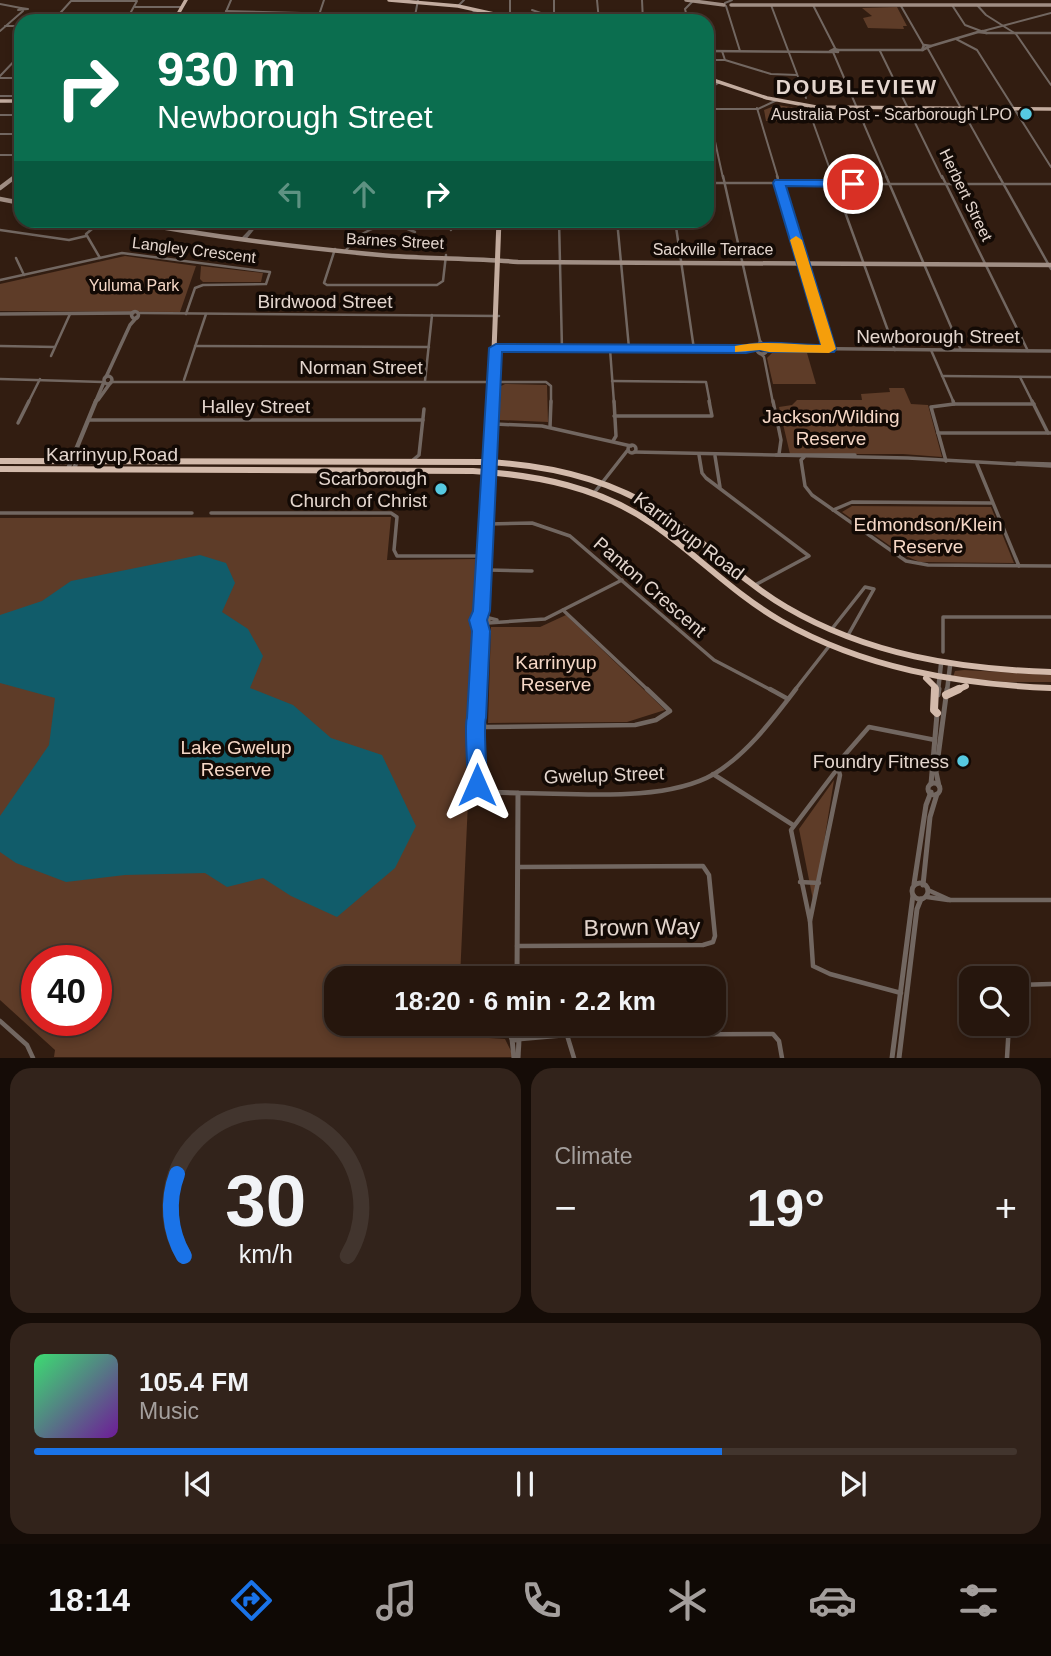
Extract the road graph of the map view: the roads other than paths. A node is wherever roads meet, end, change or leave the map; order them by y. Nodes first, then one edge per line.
1 (184, 0) edge
2 (231, 0) edge
3 (324, 0) edge
4 (389, 0) edge
5 (464, 0) edge
6 (686, 0) edge
7 (886, 0) edge
8 (71, 1) edge
9 (137, 1) edge
10 (418, 1) edge
11 (693, 1) edge
12 (0, 4) edge
13 (727, 4) edge
14 (771, 5) junction
15 (888, 5) junction
16 (952, 5) junction
17 (977, 5) junction
18 (1050, 5) edge
19 (135, 6) junction
20 (458, 6) junction
21 (815, 6) junction
22 (903, 6) junction
23 (180, 7) junction
24 (477, 10) junction
25 (532, 10) dead end
26 (226, 11) junction
27 (321, 12) junction
28 (1051, 13) edge
29 (17, 14) edge
30 (60, 14) joint
31 (129, 14) joint
32 (176, 14) edge
33 (225, 14) edge
34 (348, 14) edge
35 (470, 14) edge
36 (494, 14) edge
37 (542, 14) edge
38 (14, 17) edge
39 (1004, 25) junction
40 (5, 26) junction
41 (14, 26) edge
42 (0, 31) edge
43 (982, 31) junction
44 (1051, 33) edge
45 (1015, 34) junction
46 (956, 39) junction
47 (926, 47) junction
48 (714, 51) edge
49 (722, 51) junction
50 (740, 51) junction
51 (787, 51) junction
52 (834, 51) junction
53 (880, 51) junction
54 (714, 60) edge
55 (725, 60) junction
56 (14, 61) edge
57 (797, 75) junction
58 (0, 77) edge
59 (714, 80) edge
60 (720, 82) junction
61 (714, 85) edge
62 (1051, 85) edge
63 (806, 98) dead end
64 (773, 100) junction
65 (714, 108) edge
66 (756, 108) junction
67 (808, 108) junction
68 (858, 109) junction
69 (910, 109) junction
70 (961, 109) junction
71 (1015, 109) junction
72 (1051, 110) edge
73 (714, 139) edge
74 (1051, 167) edge
75 (14, 175) edge
76 (714, 183) edge
77 (724, 183) junction
78 (779, 183) junction
79 (890, 183) junction
80 (835, 184) junction
81 (947, 184) junction
82 (1003, 184) junction
83 (1051, 184) edge
84 (0, 186) edge
85 (94, 228) edge
86 (176, 228) edge
87 (181, 228) edge
88 (253, 228) edge
89 (406, 228) edge
90 (501, 228) edge
91 (559, 228) edge
92 (618, 228) edge
93 (676, 228) edge
94 (373, 229) edge
95 (0, 230) edge
96 (415, 232) dead end
97 (86, 236) junction
98 (244, 238) junction
99 (335, 249) junction
100 (346, 250) junction
101 (446, 256) junction
102 (16, 258) dead end
103 (100, 258) junction
104 (499, 258) junction
105 (559, 262) junction
106 (621, 262) junction
107 (682, 262) junction
108 (742, 263) junction
109 (803, 263) junction
110 (864, 263) junction
111 (925, 263) junction
112 (985, 264) junction
113 (1050, 265) edge
114 (24, 275) junction
115 (0, 280) edge
116 (0, 314) edge
117 (70, 314) junction
118 (186, 314) junction
119 (206, 314) junction
120 (131, 315) junction
121 (139, 315) junction
122 (432, 315) junction
123 (497, 316) junction
124 (130, 325) junction
125 (0, 346) edge
126 (195, 346) junction
127 (55, 347) junction
128 (429, 347) junction
129 (496, 348) junction
130 (629, 348) junction
131 (562, 349) junction
132 (610, 349) junction
133 (694, 349) junction
134 (762, 349) junction
135 (829, 349) junction
136 (895, 350) junction
137 (931, 350) junction
138 (961, 350) junction
139 (1028, 351) junction
140 (1051, 351) edge
141 (51, 356) dead end
142 (112, 369) junction
143 (942, 376) junction
144 (1020, 377) junction
145 (1051, 377) edge
146 (0, 379) edge
147 (40, 379) junction
148 (104, 380) junction
149 (112, 380) junction
150 (184, 380) junction
151 (425, 381) junction
152 (612, 381) junction
153 (494, 382) junction
154 (98, 400) junction
155 (954, 404) junction
156 (1034, 404) junction
157 (424, 409) dead end
158 (614, 416) junction
159 (423, 420) junction
160 (90, 421) junction
161 (18, 424) dead end
162 (492, 424) junction
163 (550, 427) junction
164 (937, 433) junction
165 (1050, 433) edge
166 (781, 440) junction
167 (613, 441) junction
168 (628, 449) junction
169 (634, 451) junction
170 (419, 454) junction
171 (779, 454) junction
172 (699, 455) junction
173 (715, 456) junction
174 (752, 456) junction
175 (791, 456) junction
176 (804, 457) junction
177 (945, 460) junction
178 (0, 461) edge
179 (74, 461) junction
180 (621, 461) junction
181 (358, 462) junction
182 (491, 462) junction
183 (407, 463) junction
184 (431, 463) junction
185 (976, 463) junction
186 (1049, 465) edge
187 (0, 469) edge
188 (71, 469) junction
189 (357, 470) junction
190 (490, 472) junction
191 (802, 472) junction
192 (1051, 472) edge
193 (603, 483) junction
194 (720, 489) junction
195 (594, 493) junction
196 (992, 503) junction
197 (833, 510) junction
198 (0, 513) edge
199 (192, 513) dead end
200 (211, 513) dead end
201 (488, 524) junction
202 (486, 556) junction
203 (1019, 566) junction
204 (1051, 566) edge
205 (486, 570) junction
206 (532, 571) dead end
207 (622, 580) junction
208 (754, 586) junction
209 (563, 610) junction
210 (1051, 617) edge
211 (485, 620) junction
212 (830, 631) junction
213 (846, 638) junction
214 (830, 645) junction
215 (943, 652) dead end
216 (941, 664) junction
217 (950, 666) junction
218 (1003, 671) junction
219 (1051, 673) edge
220 (922, 675) junction
221 (944, 680) junction
222 (1023, 688) junction
223 (1051, 688) edge
224 (946, 695) junction
225 (788, 699) junction
226 (937, 713) junction
227 (481, 725) junction
228 (937, 741) junction
229 (838, 768) junction
230 (713, 774) junction
231 (931, 784) junction
232 (939, 786) junction
233 (518, 793) junction
234 (934, 793) junction
235 (793, 825) junction
236 (518, 867) junction
237 (800, 882) junction
238 (819, 883) junction
239 (914, 884) junction
240 (925, 893) junction
241 (913, 895) junction
242 (1051, 901) edge
243 (810, 921) junction
244 (517, 946) junction
245 (517, 966) edge
246 (1051, 984) edge
247 (1029, 985) edge
248 (904, 994) junction
249 (0, 1021) edge
250 (726, 1034) edge
251 (513, 1036) edge
252 (518, 1036) edge
253 (541, 1036) edge
254 (568, 1036) edge
255 (1008, 1036) edge
256 (517, 1039) junction
257 (33, 1058) edge
258 (516, 1058) edge
259 (574, 1058) edge
260 (782, 1058) edge
261 (892, 1058) edge
262 (899, 1058) edge
263 (1007, 1058) edge

1 - 23 main road
2 - 26 street
3 - 27 street
4 - 10 main road
5 - 20 street
6 - 11 main road
7 - 15 street
8 - 9 street
8 - 30 street
9 - 19 street
10 - 20 main road
11 - 13 main road
12 - 29 street
13 - 14 main road
13 - 50 street
14 - 21 main road
14 - 51 street
15 - 21 main road
15 - 22 main road
16 - 17 main road
16 - 22 main road
16 - 43 street
17 - 18 main road
17 - 39 street
19 - 23 street
19 - 31 street
20 - 24 main road
21 - 52 street
22 - 47 street
23 - 32 main road
24 - 35 street
24 - 36 main road
25 - 37 street
26 - 27 street
26 - 33 street
27 - 34 street
28 - 39 street
30 - 31 street
38 - 40 street
39 - 43 street
39 - 45 street
40 - 41 street
40 - 42 street
43 - 45 street
43 - 46 street
44 - 45 street
45 - 62 street
46 - 47 street
46 - 71 street
47 - 53 street
47 - 70 street
48 - 49 street
49 - 50 street
49 - 55 street
50 - 51 street
51 - 52 street
51 - 57 street
52 - 53 street
52 - 68 street
53 - 69 street, Herbert Street
54 - 55 street
55 - 57 street
56 - 58 street
57 - 63 street
59 - 60 main road
60 - 61 street
60 - 64 main road
64 - 66 street
64 - 67 main road
64 - 68 main road
65 - 66 street
66 - 78 street
67 - 68 main road
67 - 80 street
68 - 69 main road
68 - 79 street
69 - 70 main road
69 - 81 street, Herbert Street
70 - 71 main road
70 - 82 street
71 - 72 main road
71 - 74 street
73 - 77 street
75 - 84 main road
76 - 77 street
77 - 78 street
77 - 108 street
78 - 80 street
78 - 109 street
79 - 80 street
79 - 81 street
79 - 111 street
80 - 110 street
81 - 82 street
81 - 112 street, Herbert Street
82 - 83 street
82 - 113 street
85 - 97 street
86 - 98 main road, Barnes Street
87 - 98 main road, Barnes Street
88 - 98 street
89 - 96 street
90 - 104 main road
91 - 105 street
92 - 106 street
93 - 107 street
94 - 100 street
95 - 97 street
97 - 103 street
98 - 99 main road, Barnes Street
99 - 100 main road, Barnes Street
99 - 101 street
100 - 101 main road, Barnes Street
101 - 104 main road, Barnes Street
101 - 104 main road, Barnes Street
102 - 114 street
103 - 114 street, Langley Crescent
103 - 118 street, Langley Crescent
104 - 105 main road, Sackville Terrace
104 - 123 main road
105 - 106 main road, Sackville Terrace
105 - 131 street
106 - 107 main road, Sackville Terrace
106 - 130 street
107 - 108 main road, Sackville Terrace
107 - 133 street
108 - 109 main road, Sackville Terrace
108 - 134 street
109 - 110 main road, Sackville Terrace
109 - 135 street
110 - 111 main road, Sackville Terrace
110 - 136 street
111 - 112 main road, Sackville Terrace
111 - 138 street
112 - 113 main road, Sackville Terrace
112 - 139 street, Herbert Street
114 - 115 street, Langley Crescent
116 - 117 street
117 - 120 street
117 - 127 street
118 - 119 street, Birdwood Street
118 - 121 street, Birdwood Street
119 - 122 street, Birdwood Street
119 - 126 street
120 - 121 street
120 - 124 street
121 - 124 street
122 - 123 street, Birdwood Street
122 - 128 street
123 - 129 main road
124 - 142 street
125 - 127 street
126 - 128 street
126 - 150 street
127 - 141 street
128 - 151 street
129 - 131 street, Newborough Street
129 - 153 main road
130 - 132 street, Newborough Street
130 - 133 street, Newborough Street
131 - 132 street, Newborough Street
132 - 152 street
133 - 134 street, Newborough Street
134 - 135 street, Newborough Street
134 - 166 street
135 - 136 street, Newborough Street
136 - 137 street, Newborough Street
137 - 138 street, Newborough Street
137 - 143 street
138 - 139 street, Newborough Street
139 - 140 street, Newborough Street
142 - 148 street
142 - 149 street
143 - 144 street
143 - 155 street
144 - 145 street
144 - 156 street
146 - 147 street
147 - 148 street
147 - 161 street
148 - 149 street
148 - 154 street
149 - 150 street, Norman Street
149 - 154 street
150 - 151 street, Norman Street
151 - 153 street, Norman Street
152 - 158 street
152 - 158 street
153 - 162 main road
153 - 163 street, Norman Street
154 - 160 street
155 - 156 street
155 - 164 street
156 - 165 street
157 - 159 street
158 - 167 street
159 - 160 street, Halley Street
159 - 170 street
160 - 179 street
162 - 163 street
162 - 182 main road
163 - 167 street
164 - 165 street
164 - 177 street
166 - 171 street
166 - 175 street
167 - 168 street
168 - 169 street
168 - 180 street
169 - 172 street
169 - 180 street
170 - 183 street
170 - 184 street
171 - 174 street
171 - 175 street
172 - 173 street
172 - 194 street
173 - 174 street
173 - 194 street
174 - 175 street
175 - 176 street
175 - 177 street
175 - 191 street
176 - 177 street
176 - 191 street
177 - 185 street
178 - 179 highway, Karrinyup Road
179 - 181 highway, Karrinyup Road
179 - 188 street
180 - 193 street
181 - 183 highway, Karrinyup Road
181 - 189 highway
182 - 184 highway, Karrinyup Road
182 - 190 main road
182 - 193 highway, Karrinyup Road
183 - 184 highway, Karrinyup Road
185 - 186 street
185 - 196 street
186 - 192 street
187 - 188 highway, Karrinyup Road
188 - 189 highway, Karrinyup Road
189 - 190 highway, Karrinyup Road
190 - 195 highway, Karrinyup Road
190 - 201 street
191 - 197 street
193 - 195 street
193 - 208 highway, Karrinyup Road
194 - 208 street
195 - 214 highway, Karrinyup Road
196 - 197 street
196 - 203 street
197 - 203 street
198 - 199 street
200 - 202 street
201 - 202 street
201 - 207 street, Panton Crescent
202 - 205 street
203 - 204 street
205 - 206 street
205 - 211 street
207 - 209 street
207 - 225 street, Panton Crescent
208 - 212 highway, Karrinyup Road
209 - 211 street
209 - 227 street
210 - 215 street
211 - 227 street
212 - 213 highway, Karrinyup Road
212 - 213 street
213 - 216 highway, Karrinyup Road
214 - 220 highway, Karrinyup Road
214 - 225 street, Gwelup Street
216 - 217 highway, Karrinyup Road
216 - 221 street
217 - 218 highway, Karrinyup Road
217 - 221 street
218 - 219 highway, Karrinyup Road
218 - 222 highway
220 - 221 highway, Karrinyup Road
220 - 226 highway
221 - 222 highway, Karrinyup Road
221 - 224 street
221 - 226 street
222 - 223 highway, Karrinyup Road
222 - 224 highway
224 - 228 street
225 - 230 street, Gwelup Street
226 - 228 street
227 - 233 street, Gwelup Street
228 - 229 street
228 - 231 street
228 - 232 street
229 - 235 street
229 - 238 street
230 - 233 street, Gwelup Street
230 - 235 street
231 - 232 street
231 - 234 street
232 - 234 street
233 - 236 street
234 - 239 street
234 - 240 street
235 - 237 street
236 - 244 street
236 - 244 street, Brown Way
237 - 238 street
237 - 243 street
238 - 243 street
239 - 240 street
239 - 241 street
240 - 241 street
240 - 242 street
240 - 248 street
241 - 248 street
243 - 248 street
244 - 245 street
246 - 247 street
248 - 261 street
248 - 262 street
249 - 257 street
250 - 260 street
251 - 256 street
252 - 256 street
253 - 256 street
254 - 259 street
255 - 263 street
256 - 258 street

